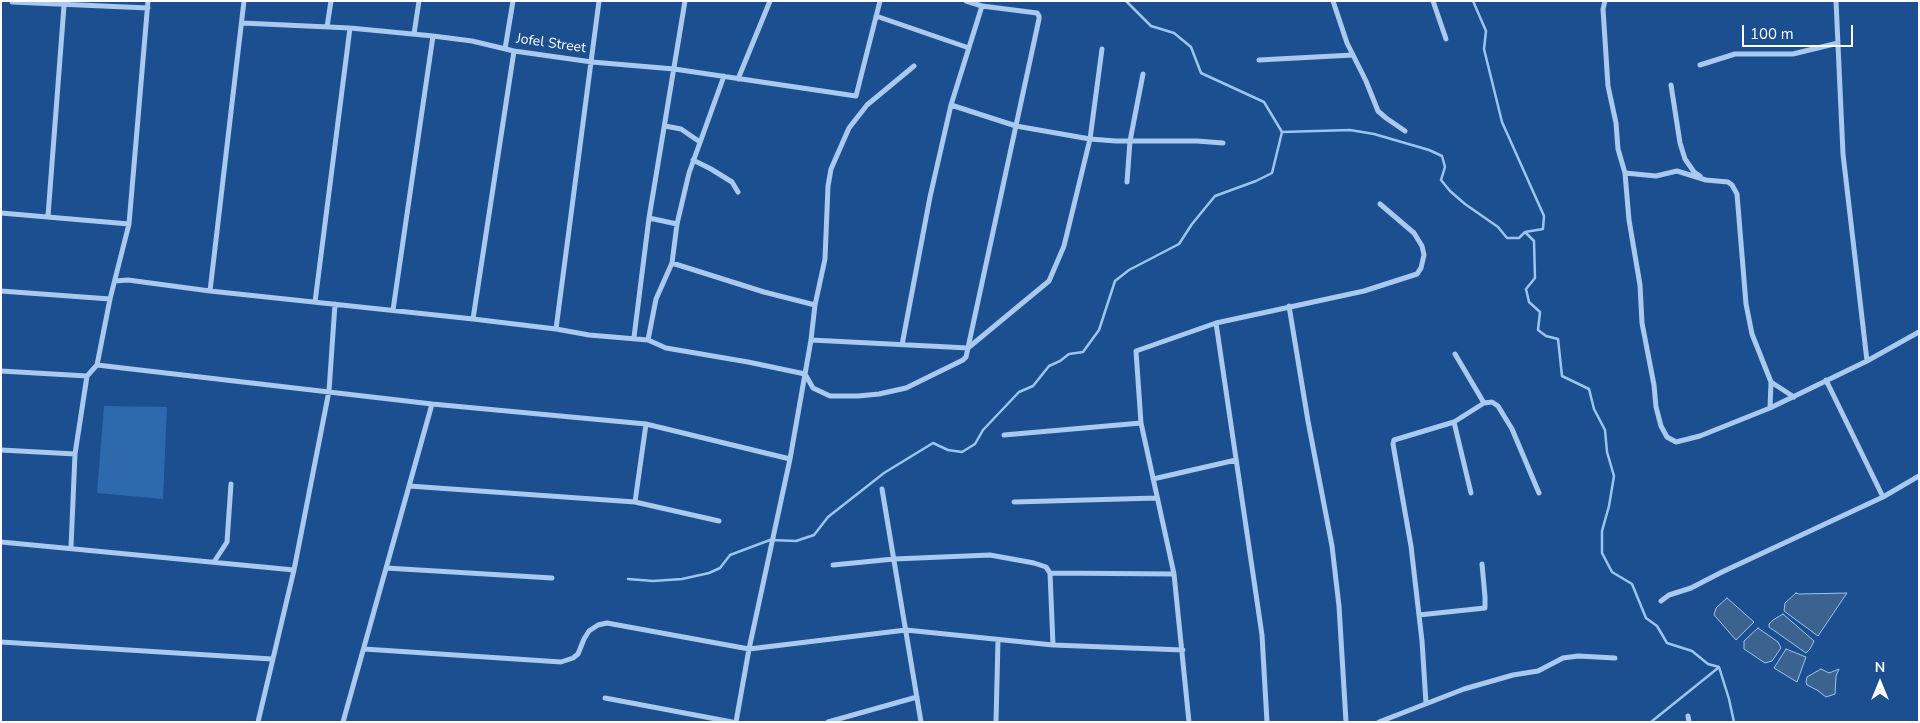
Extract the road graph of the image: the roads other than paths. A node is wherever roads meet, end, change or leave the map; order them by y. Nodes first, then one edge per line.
1 (148, 1) edge
2 (244, 1) edge
3 (331, 1) edge
4 (419, 1) edge
5 (513, 1) edge
6 (599, 1) edge
7 (685, 1) edge
8 (770, 1) edge
9 (880, 1) edge
10 (966, 1) edge
11 (1333, 1) edge
12 (1433, 1) edge
13 (1605, 1) edge
14 (1836, 1) edge
15 (12, 2) edge
16 (64, 6) junction
17 (982, 6) junction
18 (148, 8) junction
19 (876, 16) junction
20 (242, 23) junction
21 (327, 27) junction
22 (350, 28) junction
23 (414, 34) junction
24 (433, 36) junction
25 (1446, 39) dead end
26 (1838, 43) junction
27 (969, 48) junction
28 (505, 49) junction
29 (1102, 49) dead end
30 (514, 51) junction
31 (1353, 55) junction
32 (1259, 60) dead end
33 (592, 62) junction
34 (1700, 65) dead end
35 (914, 66) dead end
36 (674, 69) junction
37 (1143, 74) dead end
38 (724, 76) junction
39 (738, 79) junction
40 (1671, 85) dead end
41 (951, 106) junction
42 (665, 126) junction
43 (1016, 126) junction
44 (1405, 131) dead end
45 (1090, 139) junction
46 (1130, 141) junction
47 (700, 142) junction
48 (1223, 143) dead end
49 (693, 160) junction
50 (1625, 173) junction
51 (1706, 180) junction
52 (1127, 182) dead end
53 (738, 192) dead end
54 (1380, 204) dead end
55 (1, 213) edge
56 (48, 216) junction
57 (649, 218) junction
58 (129, 224) junction
59 (678, 224) junction
60 (672, 263) junction
61 (115, 281) junction
62 (1, 291) edge
63 (210, 291) junction
64 (110, 299) junction
65 (316, 302) junction
66 (335, 304) junction
67 (815, 305) junction
68 (1289, 306) junction
69 (393, 310) junction
70 (473, 319) junction
71 (1216, 323) junction
72 (556, 329) junction
73 (1919, 332) edge
74 (634, 337) junction
75 (648, 340) junction
76 (811, 340) junction
77 (902, 345) junction
78 (968, 348) junction
79 (1455, 354) dead end
80 (1867, 360) junction
81 (97, 365) junction
82 (1, 371) edge
83 (805, 374) junction
84 (87, 376) junction
85 (1826, 380) junction
86 (1771, 382) junction
87 (328, 391) junction
88 (1794, 397) junction
89 (1484, 403) junction
90 (432, 404) junction
91 (1770, 408) junction
92 (1454, 422) junction
93 (1141, 423) junction
94 (646, 424) junction
95 (1004, 435) dead end
96 (1, 450) edge
97 (75, 454) junction
98 (790, 459) junction
99 (1236, 460) junction
100 (1919, 476) edge
101 (1152, 479) junction
102 (231, 484) dead end
103 (409, 486) junction
104 (882, 489) dead end
105 (1471, 493) dead end
106 (1539, 493) dead end
107 (1883, 497) junction
108 (1157, 498) junction
109 (635, 502) junction
110 (1014, 502) dead end
111 (719, 521) dead end
112 (1, 542) edge
113 (71, 548) junction
114 (894, 560) junction
115 (214, 562) junction
116 (1482, 564) dead end
117 (833, 565) dead end
118 (386, 568) junction
119 (294, 570) junction
120 (1050, 573) junction
121 (1174, 574) junction
122 (552, 578) dead end
123 (1661, 601) dead end
124 (1419, 615) junction
125 (906, 630) junction
126 (998, 640) junction
127 (1, 642) edge
128 (1053, 645) junction
129 (364, 649) junction
130 (749, 649) junction
131 (1183, 650) junction
132 (1615, 658) dead end
133 (272, 659) junction
134 (917, 697) junction
135 (605, 698) dead end
136 (1426, 703) junction
137 (258, 722) edge
138 (343, 722) edge
139 (732, 722) edge
140 (736, 722) edge
141 (828, 722) edge
142 (920, 722) edge
143 (996, 722) edge
144 (1189, 722) edge
145 (1267, 722) edge
146 (1346, 722) edge
147 (1379, 722) edge

1 - 18 street
2 - 20 street
3 - 21 street
4 - 23 street
5 - 28 street
6 - 33 street
7 - 36 street
8 - 39 street
9 - 19 street
10 - 17 street
11 - 31 street
12 - 25 street
13 - 50 street
14 - 26 street
15 - 16 street
16 - 18 street
16 - 56 street
17 - 27 street
17 - 43 street
18 - 58 street
19 - 27 street
19 - 39 street, Jofel Street
20 - 21 street, Jofel Street
20 - 63 street
21 - 22 street, Jofel Street
22 - 23 street, Jofel Street
22 - 65 street
23 - 24 street, Jofel Street
24 - 28 street, Jofel Street
24 - 69 street
26 - 34 street
26 - 80 street
27 - 41 street
28 - 30 street, Jofel Street
29 - 45 street
30 - 33 street, Jofel Street
30 - 70 street
31 - 32 street
31 - 44 street
33 - 36 street, Jofel Street
33 - 72 street
35 - 67 street
36 - 38 street, Jofel Street
36 - 42 street
37 - 46 street
38 - 39 street, Jofel Street
38 - 47 street
40 - 51 street
41 - 43 street
41 - 77 street
42 - 47 street
42 - 57 street
43 - 45 street
43 - 78 street
45 - 46 street
45 - 78 street
46 - 48 street
46 - 52 street
47 - 49 street
49 - 53 street
49 - 59 street
50 - 51 street
50 - 91 street
51 - 86 street
54 - 68 street
55 - 56 street
56 - 58 street
57 - 59 street
57 - 74 street
58 - 61 street
59 - 60 street
60 - 67 street
60 - 75 street
61 - 63 street
61 - 64 street
62 - 64 street
63 - 65 street
64 - 81 street
65 - 66 street
66 - 69 street
66 - 87 street
67 - 76 street
68 - 71 street
68 - 146 street
69 - 70 street
70 - 72 street
71 - 93 street
71 - 99 street
72 - 74 street
73 - 80 street
74 - 75 street
75 - 83 street
76 - 77 street
76 - 83 street
77 - 78 street
78 - 83 street
79 - 89 street
80 - 85 street
81 - 84 street
81 - 87 street
82 - 84 street
83 - 98 street
84 - 97 street
85 - 88 street
85 - 107 street
86 - 88 street
86 - 91 street
87 - 90 street
87 - 119 street
88 - 91 street
89 - 92 street
89 - 106 street
90 - 94 street
90 - 103 street
92 - 105 street
92 - 124 street
93 - 95 street
93 - 101 street
94 - 98 street
94 - 109 street
96 - 97 street
97 - 113 street
98 - 130 street
99 - 101 street
99 - 145 street
100 - 107 street
101 - 108 street
102 - 115 street
103 - 109 street
103 - 118 street
104 - 114 street
107 - 123 street
108 - 110 street
108 - 121 street
109 - 111 street
112 - 113 street
113 - 115 street
114 - 117 street
114 - 120 street
114 - 125 street
115 - 119 street
116 - 124 street
118 - 122 street
118 - 129 street
119 - 133 street
120 - 121 street
120 - 128 street
121 - 131 street
124 - 136 street
125 - 126 street
125 - 130 street
125 - 134 street
126 - 128 street
126 - 143 street
127 - 133 street
128 - 131 street
129 - 130 street
129 - 138 street
130 - 140 street
131 - 144 street
132 - 136 street
133 - 137 street
134 - 141 street
134 - 142 street
135 - 139 street
136 - 147 street

